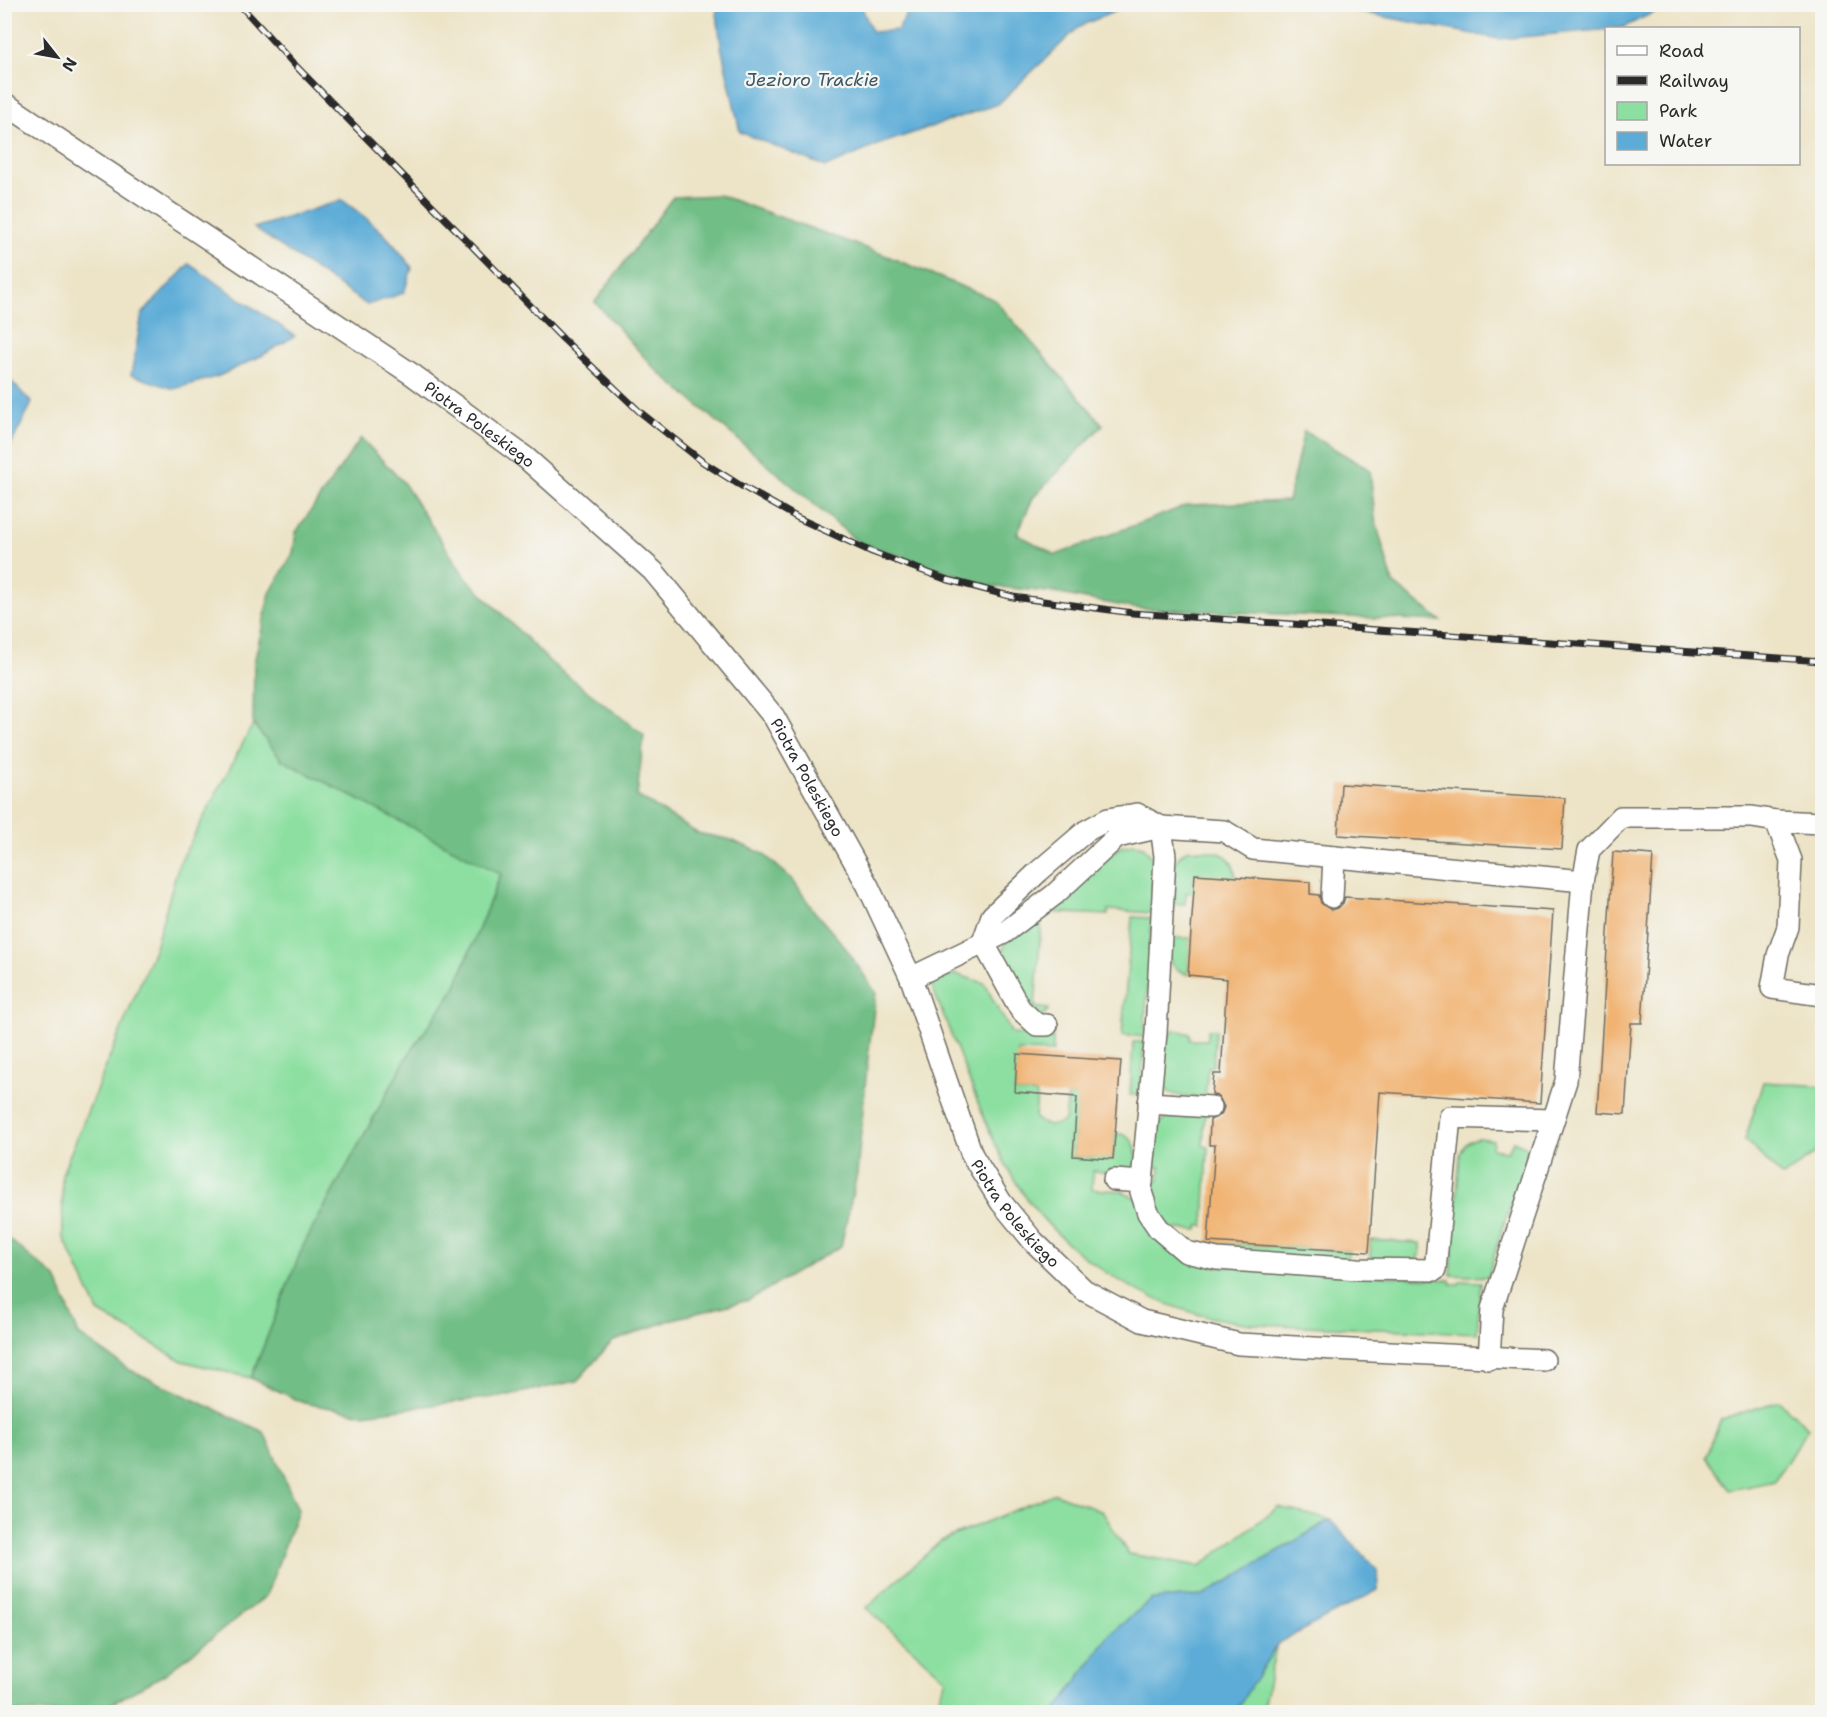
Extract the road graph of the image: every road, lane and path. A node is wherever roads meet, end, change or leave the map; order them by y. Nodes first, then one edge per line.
1 (4, 103) edge
2 (1776, 821) junction
3 (1822, 823) edge
4 (1161, 827) junction
5 (1334, 857) junction
6 (1583, 881) junction
7 (1332, 897) dead end
8 (983, 942) junction
9 (911, 978) junction
10 (1822, 995) edge
11 (1047, 1025) dead end
12 (1149, 1104) junction
13 (1211, 1107) dead end
14 (1553, 1120) junction
15 (1114, 1180) dead end
16 (1142, 1182) junction
17 (1489, 1359) junction
18 (1544, 1360) dead end

1 - 9 street, Piotra Poleskiego
2 - 3 street
2 - 6 street
2 - 10 street
4 - 5 street
4 - 8 street
4 - 12 street
5 - 6 street
5 - 7 street
6 - 14 street
8 - 9 street
8 - 11 street
9 - 17 street, Piotra Poleskiego
12 - 13 street
12 - 16 street
14 - 16 street
14 - 17 street
15 - 16 street
17 - 18 street, Piotra Poleskiego

